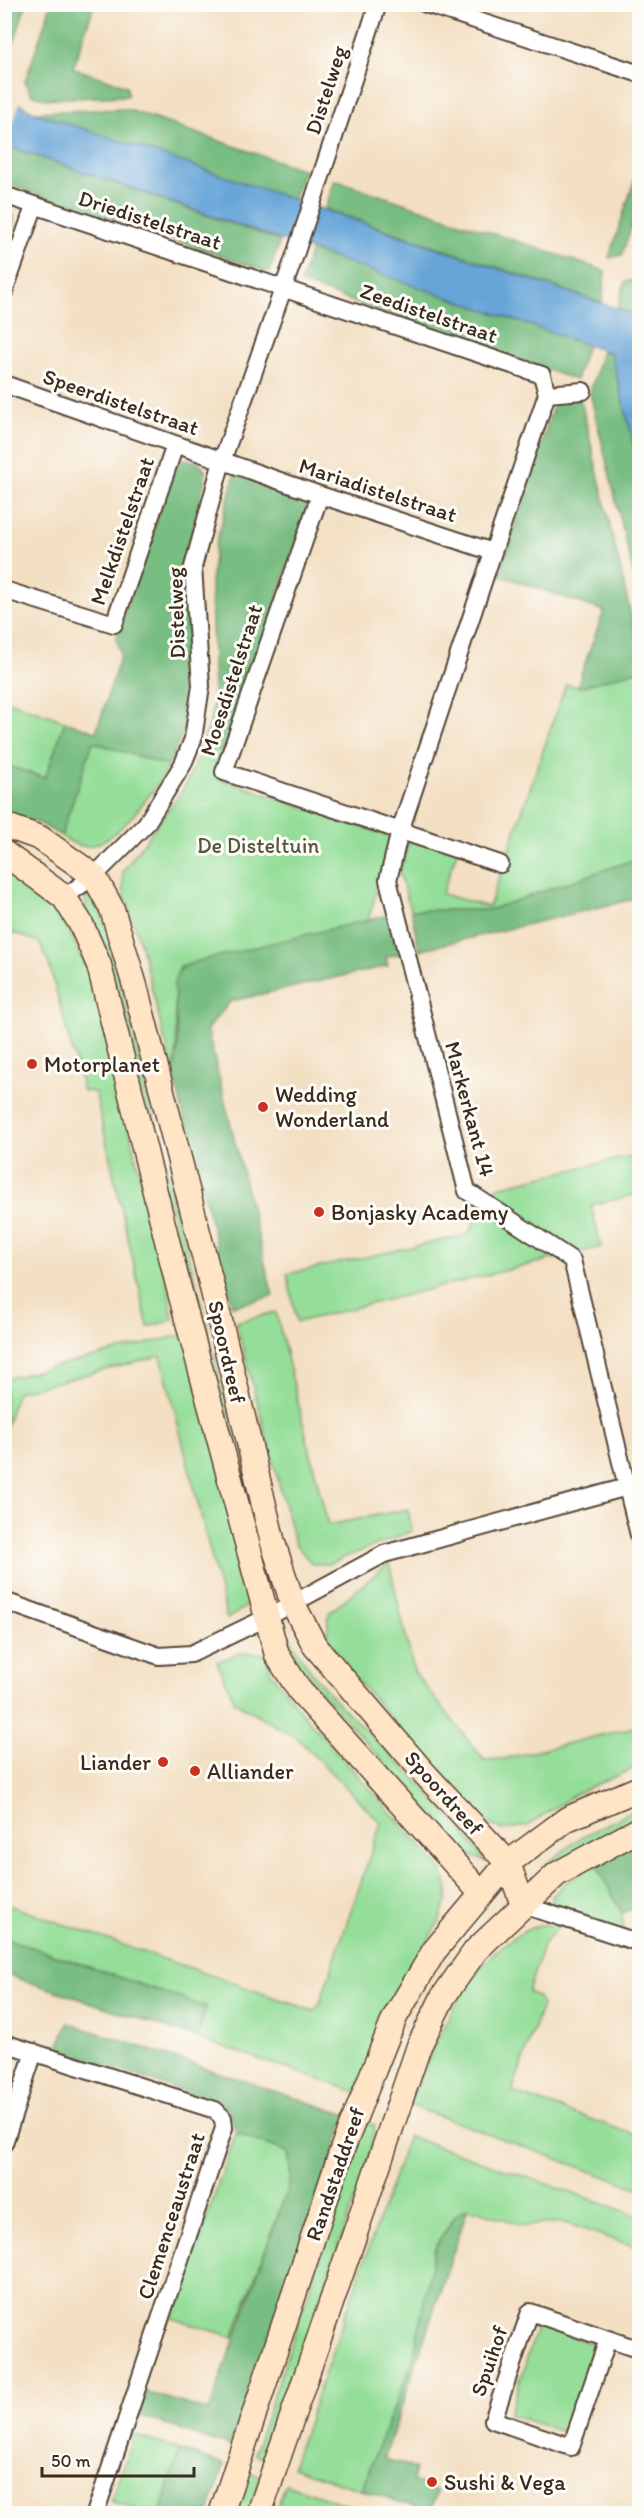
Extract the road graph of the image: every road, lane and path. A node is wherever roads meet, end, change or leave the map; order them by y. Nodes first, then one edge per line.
1 (378, 4) edge
2 (426, 4) edge
3 (639, 74) edge
4 (4, 195) edge
5 (34, 207) junction
6 (283, 287) junction
7 (4, 292) edge
8 (4, 384) edge
9 (583, 391) dead end
10 (547, 394) junction
11 (175, 444) junction
12 (222, 461) junction
13 (320, 495) junction
14 (493, 552) junction
15 (4, 590) edge
16 (4, 825) edge
17 (399, 831) junction
18 (4, 854) edge
19 (500, 864) dead end
20 (94, 876) junction
21 (64, 897) junction
22 (627, 1487) junction
23 (639, 1539) edge
24 (4, 1601) edge
25 (293, 1604) junction
26 (266, 1618) junction
27 (639, 1788) edge
28 (639, 1829) edge
29 (508, 1863) junction
30 (482, 1893) junction
31 (523, 1905) junction
32 (638, 1943) edge
33 (4, 2043) edge
34 (34, 2052) junction
35 (4, 2143) edge
36 (608, 2339) junction
37 (639, 2350) edge
38 (224, 2504) edge
39 (260, 2510) edge
40 (94, 2514) edge

1 - 6 street, Distelweg
2 - 3 street
4 - 5 street, Driedistelstraat
5 - 6 street, Driedistelstraat
5 - 7 street
6 - 10 street, Zeedistelstraat
6 - 12 street, Distelweg
8 - 11 street, Speerdistelstraat
9 - 10 street
10 - 14 street
11 - 12 street, Speerdistelstraat
11 - 15 street, Melkdistelstraat
12 - 13 street, Mariadistelstraat
12 - 20 street, Distelweg
13 - 14 street, Mariadistelstraat
13 - 17 street, Moesdistelstraat
14 - 17 street
16 - 20 main road, Spoordreef
17 - 19 street, Moesdistelstraat
17 - 22 street, Markerkant 14
18 - 21 main road, Spoordreef
20 - 21 street, Distelweg
20 - 25 main road, Spoordreef
21 - 26 main road, Spoordreef
22 - 23 street, Markerkant 14
22 - 25 street
24 - 26 street
25 - 26 street
25 - 29 main road, Spoordreef
26 - 30 main road, Spoordreef
27 - 29 main road, Randstaddreef
28 - 31 main road, Randstaddreef
29 - 30 main road, Randstaddreef
29 - 31 main road
30 - 31 main road
30 - 38 main road, Randstaddreef
31 - 32 street
31 - 39 main road, Randstaddreef
33 - 34 street, Clemenceaustraat
34 - 35 street
34 - 40 street, Clemenceaustraat
36 - 36 street, Spuihof
36 - 37 street, Spuihof

